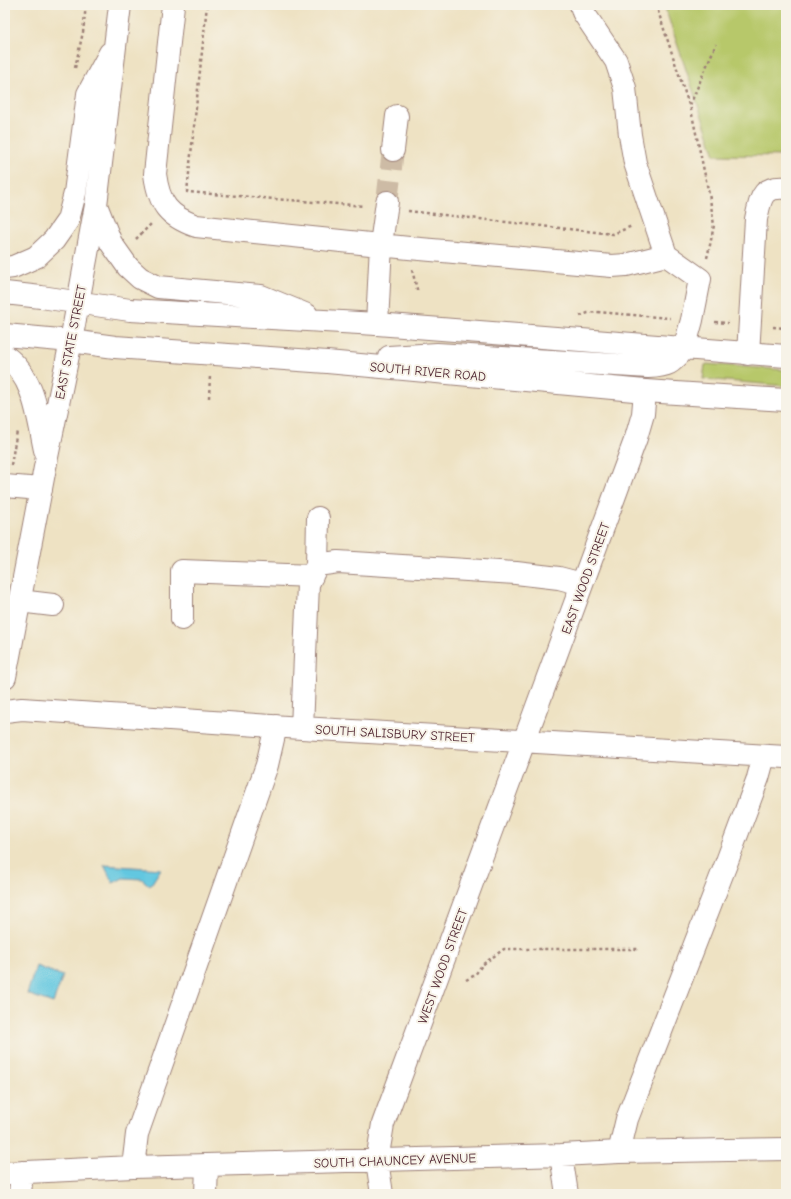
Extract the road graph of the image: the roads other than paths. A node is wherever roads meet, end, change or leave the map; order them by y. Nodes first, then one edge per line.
1 (120, 5) edge
2 (173, 5) edge
3 (581, 5) edge
4 (116, 41) junction
5 (397, 116) dead end
6 (393, 150) tunnel mouth
7 (786, 188) edge
8 (96, 205) junction
9 (386, 205) tunnel mouth
10 (381, 244) junction
11 (666, 255) junction
12 (5, 268) edge
13 (5, 293) edge
14 (77, 302) junction
15 (321, 321) junction
16 (377, 324) junction
17 (5, 335) edge
18 (71, 341) junction
19 (684, 349) junction
20 (748, 354) junction
21 (5, 356) edge
22 (786, 356) edge
23 (327, 362) junction
24 (645, 391) junction
25 (786, 400) edge
26 (47, 457) junction
27 (5, 486) edge
28 (41, 489) junction
29 (318, 518) dead end
30 (314, 571) junction
31 (582, 584) junction
32 (19, 601) junction
33 (53, 605) dead end
34 (182, 619) dead end
35 (9, 638) edge
36 (5, 677) edge
37 (5, 711) edge
38 (276, 726) junction
39 (302, 728) junction
40 (525, 741) junction
41 (764, 756) junction
42 (786, 756) edge
43 (786, 1149) edge
44 (619, 1152) junction
45 (562, 1155) junction
46 (377, 1161) junction
47 (206, 1166) junction
48 (133, 1167) junction
49 (14, 1173) edge
50 (20, 1194) edge
51 (206, 1194) edge
52 (382, 1194) edge
53 (567, 1194) edge

1 - 4 main road, EAST STATE STREET
2 - 10 main road
3 - 11 main road
4 - 8 main road, EAST STATE STREET
4 - 12 main road
5 - 6 main road
7 - 20 main road
8 - 14 main road, EAST STATE STREET
8 - 15 main road
9 - 10 main road
10 - 11 main road
10 - 16 main road
11 - 19 main road
13 - 14 main road
14 - 15 main road
14 - 18 main road, EAST STATE STREET
15 - 16 main road
16 - 19 main road
17 - 18 main road, SOUTH RIVER ROAD
18 - 23 main road, SOUTH RIVER ROAD
18 - 26 main road, EAST STATE STREET
19 - 20 main road
19 - 23 main road
20 - 22 main road
21 - 26 main road
23 - 24 main road, SOUTH RIVER ROAD
24 - 25 main road, SOUTH RIVER ROAD
24 - 31 main road, EAST WOOD STREET
26 - 28 main road, EAST STATE STREET
27 - 28 main road
28 - 32 main road, EAST STATE STREET
29 - 30 main road
30 - 31 main road
30 - 34 main road
30 - 39 main road
31 - 40 main road, EAST WOOD STREET
32 - 33 main road
32 - 35 main road, EAST STATE STREET
35 - 36 main road, EAST STATE STREET
37 - 38 main road, SOUTH SALISBURY STREET
38 - 39 main road, SOUTH SALISBURY STREET
38 - 48 main road
39 - 40 main road, SOUTH SALISBURY STREET
40 - 41 main road, SOUTH SALISBURY STREET
40 - 46 main road, WEST WOOD STREET
41 - 42 main road, SOUTH SALISBURY STREET
41 - 44 main road
43 - 44 main road, SOUTH CHAUNCEY AVENUE
44 - 45 main road, SOUTH CHAUNCEY AVENUE
45 - 46 main road, SOUTH CHAUNCEY AVENUE
45 - 53 main road
46 - 47 main road, SOUTH CHAUNCEY AVENUE
46 - 52 main road, WEST WOOD STREET
47 - 48 main road, SOUTH CHAUNCEY AVENUE
47 - 51 main road
48 - 49 main road, SOUTH CHAUNCEY AVENUE
49 - 50 main road

